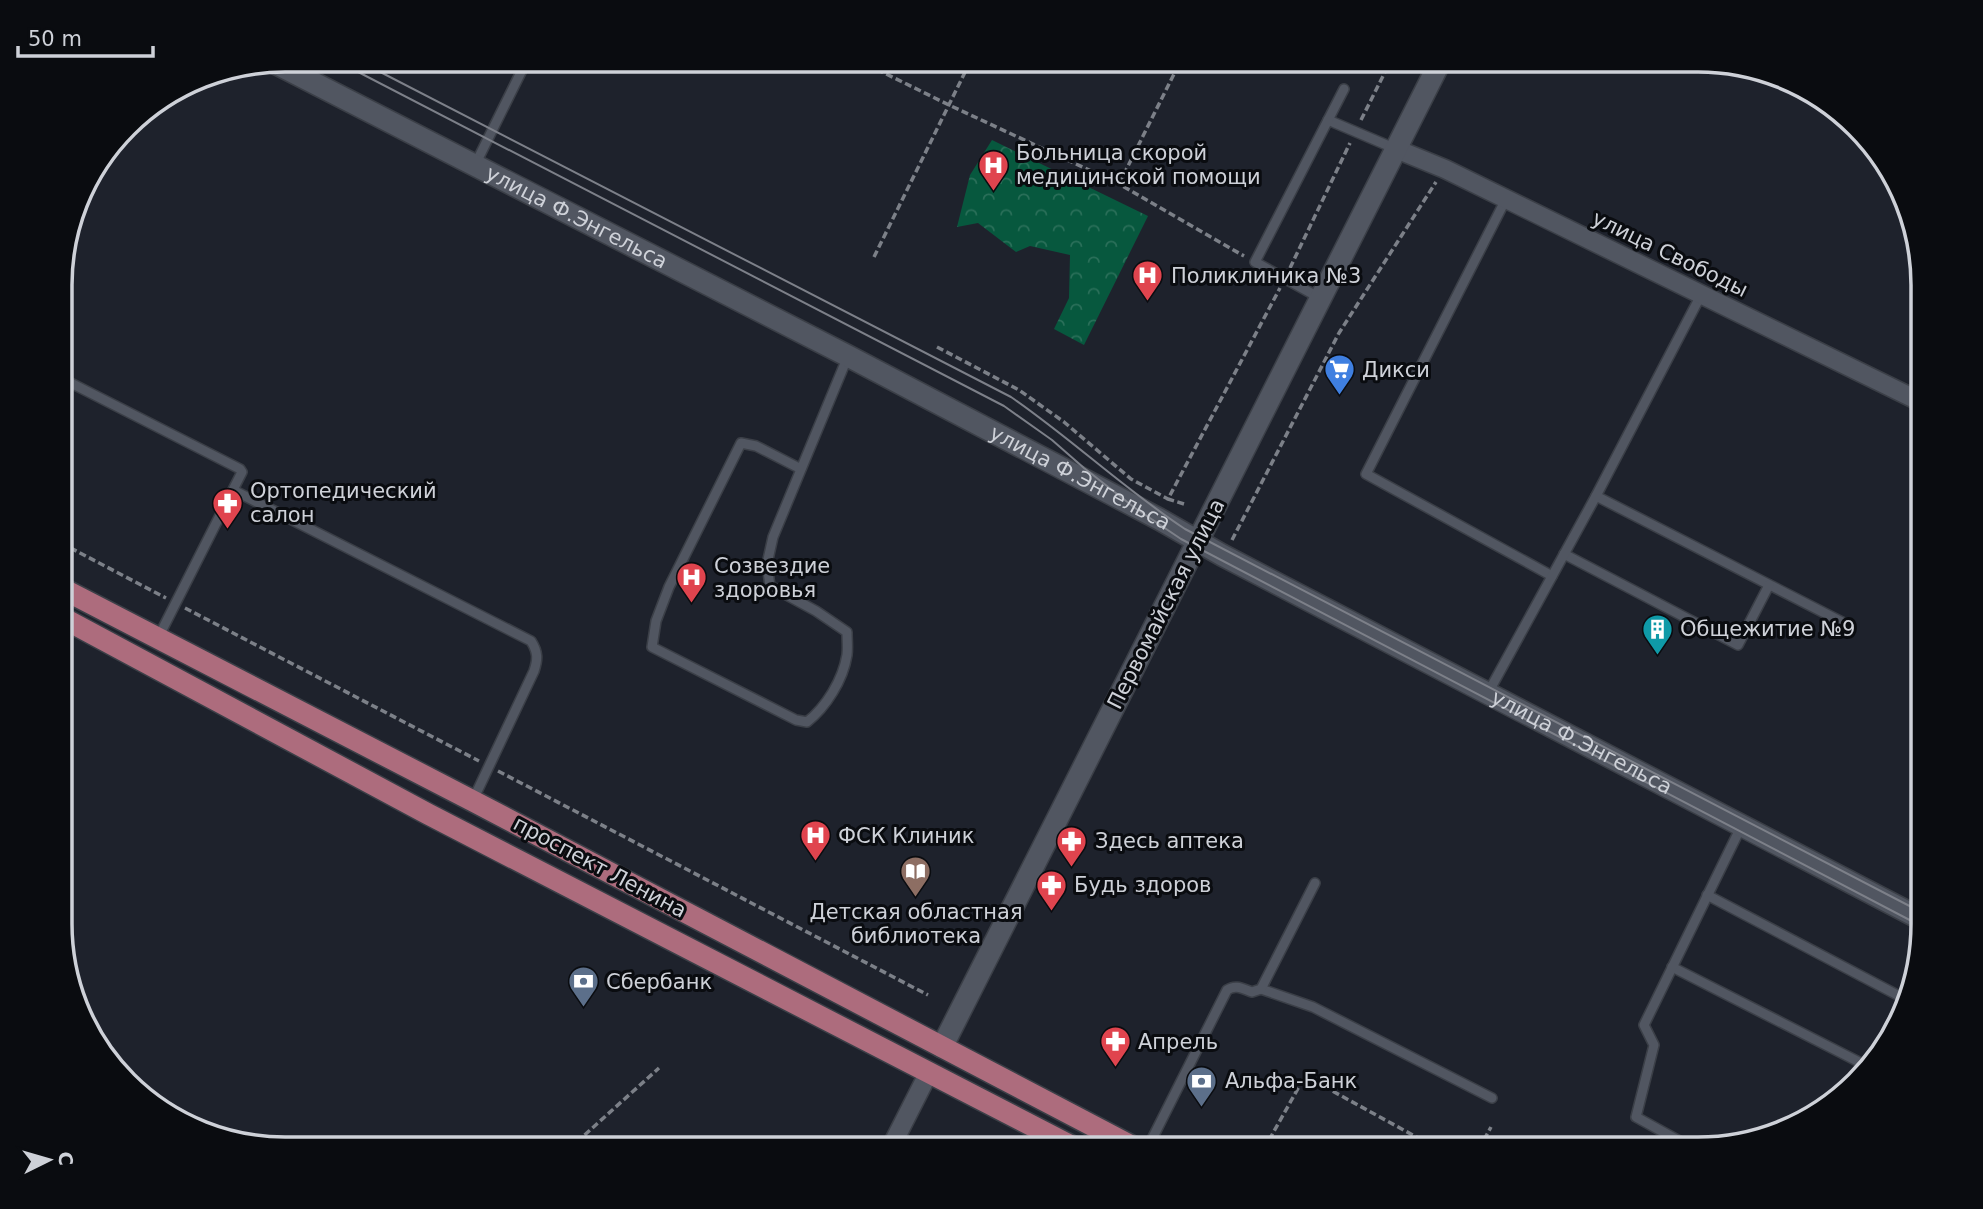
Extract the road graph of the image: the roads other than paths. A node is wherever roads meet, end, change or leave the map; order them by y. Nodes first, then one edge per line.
1 (293, 72) edge
2 (521, 72) edge
3 (1435, 72) edge
4 (1343, 89) dead end
5 (1328, 120) junction
6 (1396, 149) junction
7 (475, 165) junction
8 (1506, 199) junction
9 (1701, 295) junction
10 (1320, 298) junction
11 (848, 356) junction
12 (72, 384) edge
13 (1911, 397) edge
14 (801, 469) junction
15 (233, 490) junction
16 (1596, 496) junction
17 (1197, 541) junction
18 (1564, 554) junction
19 (1552, 576) junction
20 (1769, 585) junction
21 (72, 594) edge
22 (72, 623) edge
23 (1850, 626) dead end
24 (158, 638) junction
25 (1488, 693) junction
26 (473, 800) junction
27 (1742, 825) junction
28 (1315, 883) dead end
29 (1707, 895) junction
30 (1911, 914) edge
31 (1672, 967) junction
32 (1261, 989) junction
33 (1899, 996) edge
34 (942, 1047) junction
35 (1860, 1062) edge
36 (929, 1072) junction
37 (1492, 1098) dead end
38 (896, 1137) edge
39 (1054, 1137) edge
40 (1114, 1137) edge
41 (1153, 1137) edge
42 (1672, 1137) edge

1 - 7 street, улица Ф.Энгельса
2 - 7 lane
3 - 6 street, Первомайская улица
4 - 5 lane
5 - 6 lane
5 - 10 lane
6 - 8 street, улица Свободы
6 - 10 street, Первомайская улица
7 - 11 street, улица Ф.Энгельса
8 - 9 street, улица Свободы
8 - 19 lane
9 - 13 street, улица Свободы
9 - 16 lane
10 - 17 street, Первомайская улица
11 - 14 lane
11 - 17 street, улица Ф.Энгельса
12 - 15 lane
14 - 14 lane
15 - 24 lane
15 - 26 lane
16 - 18 lane
16 - 20 lane
17 - 25 street, улица Ф.Энгельса
17 - 34 street, Первомайская улица
18 - 19 lane
18 - 20 lane
19 - 25 lane
20 - 23 lane
21 - 24 main road, проспект Ленина
22 - 36 main road, проспект Ленина
24 - 26 main road, проспект Ленина
25 - 27 street, улица Ф.Энгельса
26 - 34 main road, проспект Ленина
27 - 29 lane
27 - 30 street, улица Ф.Энгельса
28 - 32 lane
29 - 31 lane
29 - 33 lane
31 - 35 lane
31 - 42 lane
32 - 37 lane
32 - 41 lane
34 - 36 main road, Первомайская улица
34 - 40 main road, проспект Ленина
36 - 38 street, Первомайская улица
36 - 39 main road, проспект Ленина

